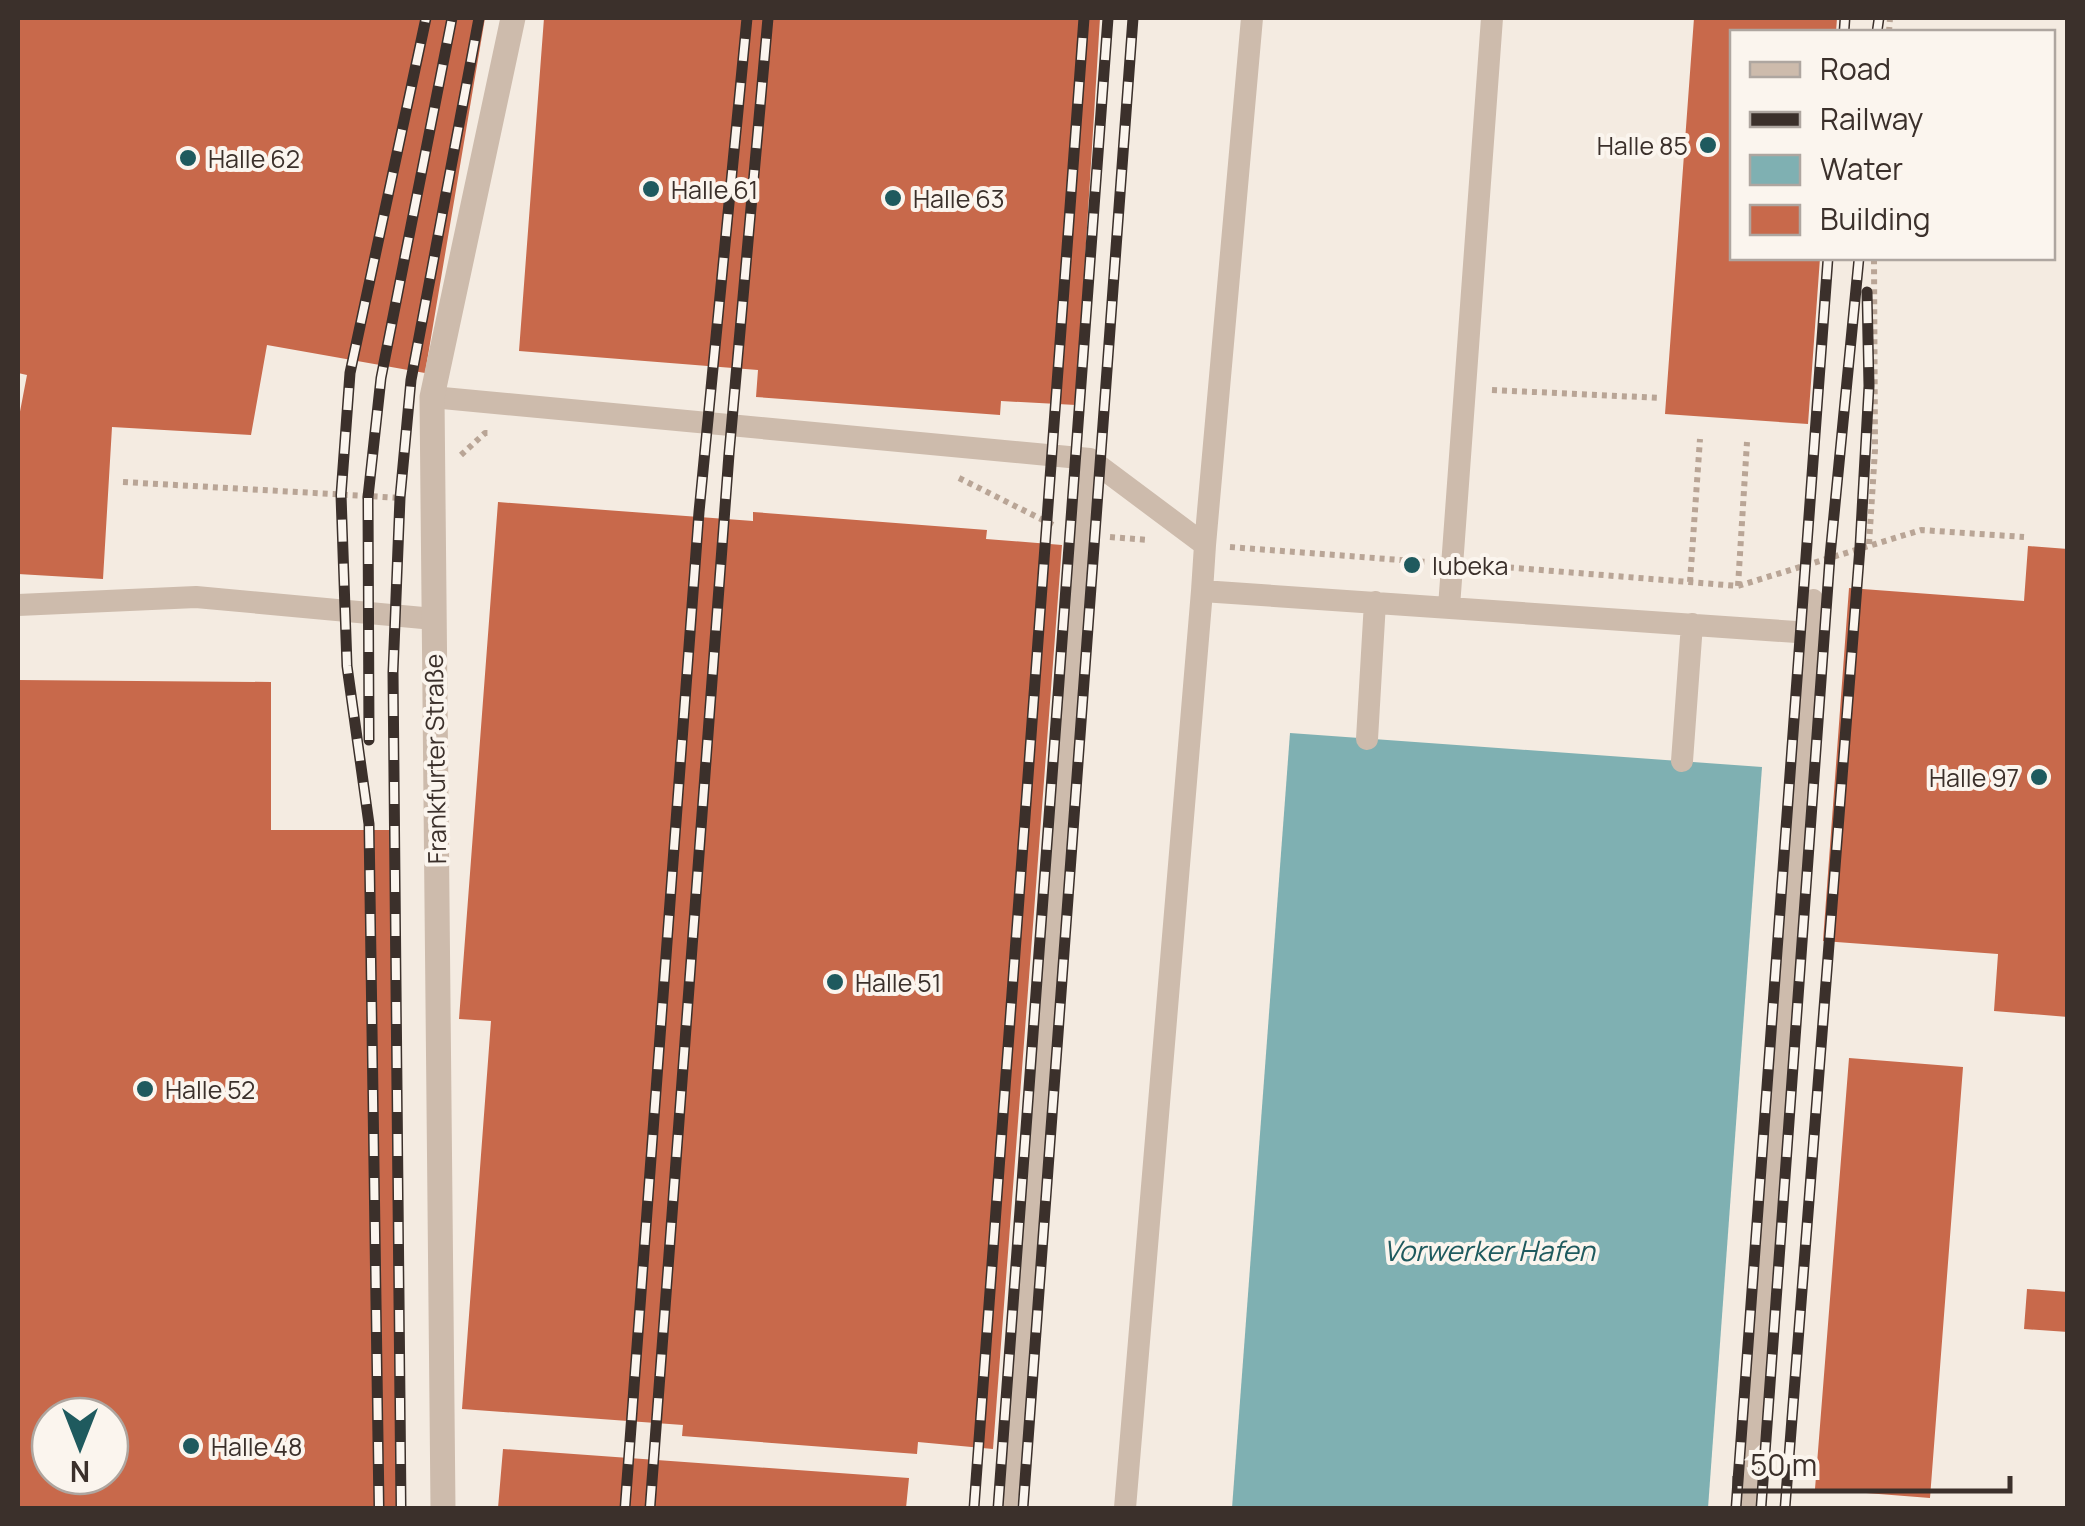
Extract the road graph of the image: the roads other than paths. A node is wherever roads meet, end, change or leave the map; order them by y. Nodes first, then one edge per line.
1 (512, 18) edge
2 (1252, 18) edge
3 (1492, 18) edge
4 (432, 397) junction
5 (1090, 460) junction
6 (1205, 545) junction
7 (1202, 591) junction
8 (1813, 600) dead end
9 (1375, 602) junction
10 (18, 606) edge
11 (1450, 607) junction
12 (434, 619) junction
13 (1692, 624) junction
14 (1811, 633) junction
15 (1368, 739) dead end
16 (1682, 762) dead end
17 (443, 1508) edge
18 (1006, 1508) edge
19 (1124, 1508) edge
20 (1750, 1508) edge

1 - 4 street, Frankfurter Straße
2 - 6 lane
3 - 11 lane
4 - 5 lane
4 - 12 street, Frankfurter Straße
5 - 6 lane
5 - 18 lane
6 - 7 lane
7 - 9 lane
7 - 19 lane
8 - 14 lane
9 - 11 lane
9 - 15 lane
10 - 12 lane
11 - 13 lane
12 - 17 street, Frankfurter Straße
13 - 14 lane
13 - 16 lane
14 - 20 lane

